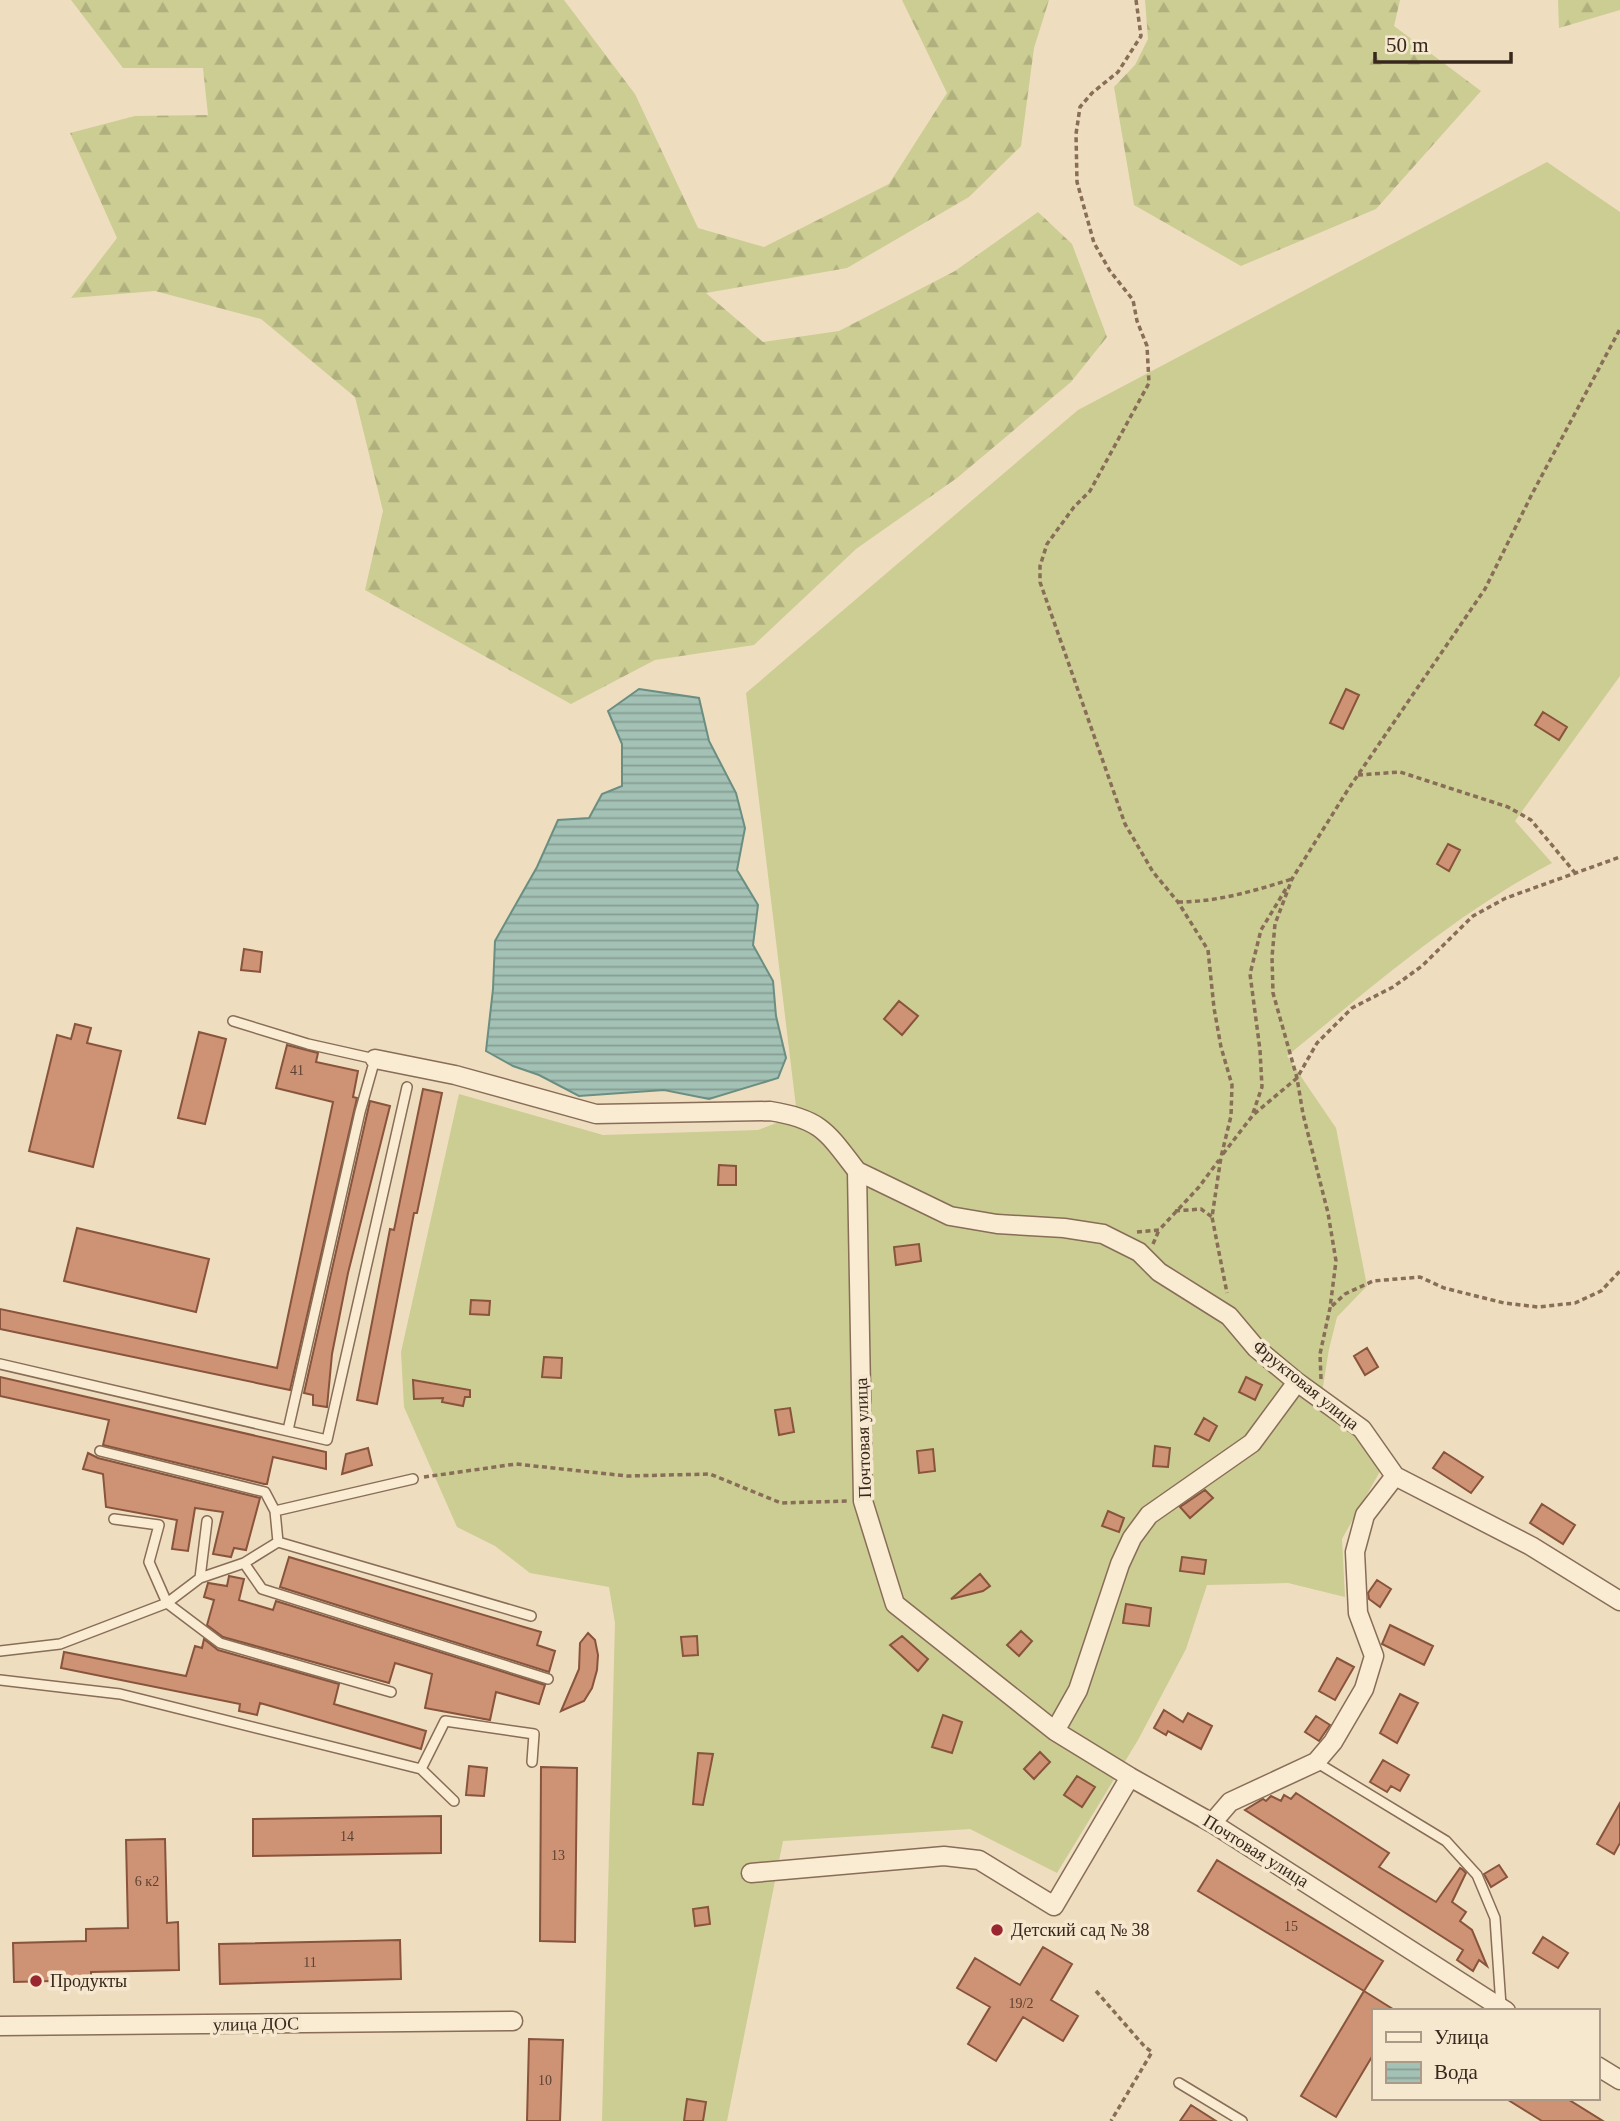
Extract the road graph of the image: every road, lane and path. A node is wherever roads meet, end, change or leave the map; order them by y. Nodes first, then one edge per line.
1 (1136, 0) edge
2 (1620, 330) edge
3 (1358, 775) junction
4 (1620, 857) edge
5 (1576, 873) junction
6 (1292, 879) junction
7 (1178, 902) junction
8 (233, 1021) dead end
9 (375, 1059) junction
10 (1297, 1078) junction
11 (407, 1087) dead end
12 (1253, 1115) junction
13 (1221, 1157) junction
14 (857, 1171) junction
15 (1175, 1211) junction
16 (1212, 1217) junction
17 (1103, 1234) junction
18 (1620, 1271) edge
19 (1330, 1308) junction
20 (1229, 1316) junction
21 (0, 1364) edge
22 (1297, 1382) junction
23 (1321, 1399) junction
24 (288, 1430) junction
25 (100, 1451) dead end
26 (1395, 1476) junction
27 (413, 1479) joint
28 (863, 1501) junction
29 (275, 1511) junction
30 (114, 1519) dead end
31 (207, 1521) dead end
32 (278, 1542) junction
33 (244, 1563) junction
34 (200, 1578) junction
35 (1620, 1601) edge
36 (167, 1603) junction
37 (531, 1616) dead end
38 (0, 1651) edge
39 (548, 1679) dead end
40 (0, 1680) edge
41 (391, 1692) dead end
42 (1055, 1731) junction
43 (531, 1762) dead end
44 (1316, 1762) junction
45 (421, 1769) junction
46 (1130, 1777) junction
47 (454, 1801) dead end
48 (1212, 1823) junction
49 (751, 1873) dead end
50 (1096, 1992) dead end
51 (1504, 2009) edge
52 (513, 2021) dead end
53 (0, 2026) edge
54 (1599, 2067) edge
55 (1620, 2080) edge
56 (1179, 2083) dead end
57 (1111, 2121) edge
58 (1242, 2121) edge

1 - 7 path
2 - 3 path
3 - 5 path
3 - 6 path
4 - 5 path
5 - 10 path
6 - 7 path
6 - 10 path
6 - 12 path
7 - 13 path
8 - 9 lane
9 - 14 street
9 - 24 lane
10 - 12 path
10 - 19 path
11 - 24 lane
12 - 13 path
13 - 15 path
13 - 16 path
14 - 17 street, Фруктовая улица
14 - 28 street, Почтовая улица
15 - 16 path
15 - 17 path
16 - 20 path
17 - 20 street, Фруктовая улица
18 - 19 path
19 - 23 path
20 - 22 street, Фруктовая улица
21 - 24 lane
22 - 23 street, Фруктовая улица
22 - 42 street
23 - 26 street, Фруктовая улица
25 - 29 lane
26 - 35 street, Фруктовая улица
26 - 44 street
27 - 28 path
27 - 29 lane
28 - 42 street, Почтовая улица
29 - 32 lane
30 - 36 lane
31 - 34 lane
32 - 33 lane
32 - 37 lane
33 - 34 lane
33 - 39 lane
34 - 36 lane
36 - 38 lane
36 - 41 lane
40 - 45 lane
42 - 46 street, Почтовая улица
43 - 45 lane
44 - 48 street
44 - 51 lane
45 - 47 lane
46 - 48 street, Почтовая улица
46 - 49 street
48 - 51 street, Почтовая улица
50 - 57 path
52 - 53 street, улица ДОС
54 - 55 street
56 - 58 lane

